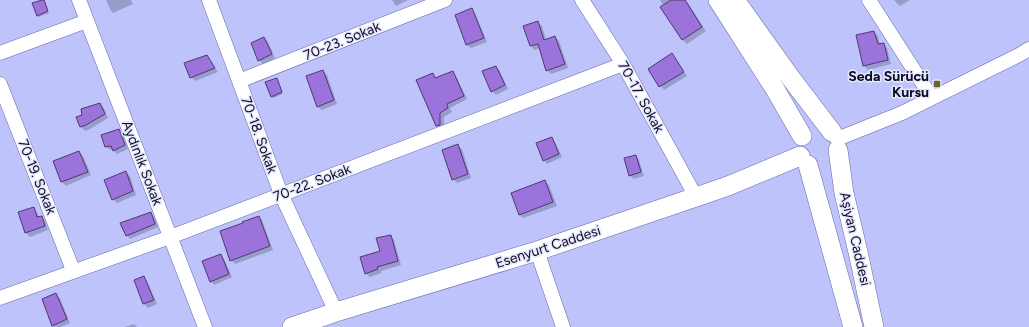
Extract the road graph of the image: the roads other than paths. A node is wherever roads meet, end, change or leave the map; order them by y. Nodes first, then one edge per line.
1 (79, 0) edge
2 (209, 0) edge
3 (445, 0) edge
4 (582, 0) edge
5 (718, 0) edge
6 (735, 0) edge
7 (869, 0) edge
8 (87, 22) junction
9 (1029, 49) edge
10 (0, 52) edge
11 (623, 64) junction
12 (239, 81) junction
13 (0, 84) edge
14 (932, 98) junction
15 (802, 136) junction
16 (836, 141) junction
17 (804, 160) junction
18 (281, 194) junction
19 (696, 197) junction
20 (170, 237) junction
21 (537, 251) junction
22 (73, 270) junction
23 (0, 298) edge
24 (336, 312) junction
25 (205, 327) edge
26 (292, 327) edge
27 (563, 327) edge
28 (852, 327) edge
29 (874, 327) edge

1 - 8 street, Aydınlık Sokak
2 - 12 street, 70-18. Sokak
3 - 12 street, 70-23. Sokak
4 - 11 street, 70-17. Sokak
5 - 15 street
6 - 16 street
7 - 14 street
8 - 10 street
8 - 20 street, Aydınlık Sokak
9 - 14 street
11 - 18 street, 70-22. Sokak
11 - 19 street, 70-17. Sokak
12 - 18 street, 70-18. Sokak
13 - 22 street, 70-19. Sokak
14 - 16 street
15 - 16 street
15 - 17 street
16 - 17 street
16 - 29 street, Aşiyan Caddesi
17 - 19 street, Esenyurt Caddesi
17 - 28 street, Aşiyan Caddesi
18 - 20 street, 70-22. Sokak
18 - 24 street, 70-18. Sokak
19 - 21 street, Esenyurt Caddesi
20 - 22 street, 70-22. Sokak
20 - 25 street, Aydınlık Sokak
21 - 24 street, Esenyurt Caddesi
21 - 27 street
22 - 23 street, 70-22. Sokak
24 - 26 street, Esenyurt Caddesi

